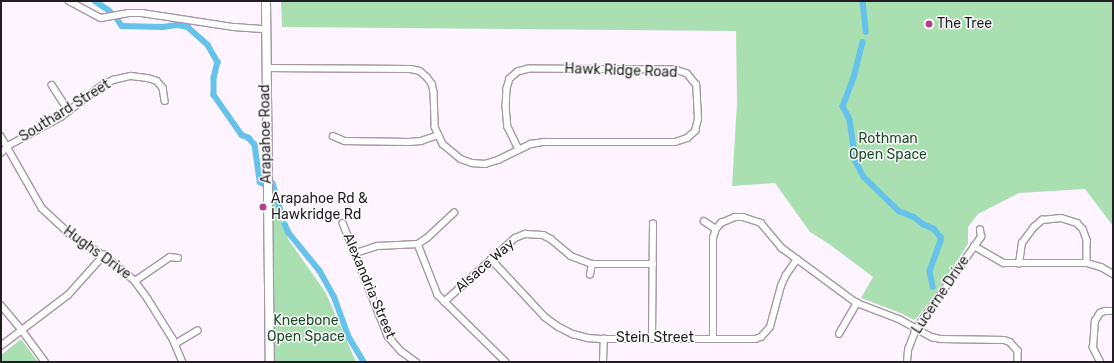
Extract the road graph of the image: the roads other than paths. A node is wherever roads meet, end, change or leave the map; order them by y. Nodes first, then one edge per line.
1 (69, 1) edge
2 (266, 1) edge
3 (266, 29) junction
4 (266, 68) junction
5 (52, 85) dead end
6 (165, 101) dead end
7 (69, 111) junction
8 (438, 135) junction
9 (1, 136) edge
10 (333, 136) dead end
11 (8, 146) junction
12 (519, 150) junction
13 (1, 153) edge
14 (454, 213) dead end
15 (704, 221) dead end
16 (343, 223) dead end
17 (653, 224) dead end
18 (716, 229) junction
19 (980, 230) dead end
20 (418, 244) junction
21 (974, 246) junction
22 (356, 253) junction
23 (104, 255) junction
24 (178, 258) dead end
25 (491, 259) junction
26 (797, 259) junction
27 (1087, 263) junction
28 (592, 264) junction
29 (653, 264) junction
30 (1019, 264) junction
31 (1113, 274) edge
32 (590, 275) dead end
33 (135, 281) junction
34 (444, 302) junction
35 (857, 303) junction
36 (1, 305) edge
37 (1113, 311) edge
38 (916, 329) junction
39 (22, 330) junction
40 (197, 331) dead end
41 (840, 334) dead end
42 (604, 338) junction
43 (652, 338) junction
44 (713, 339) junction
45 (175, 344) junction
46 (1, 346) edge
47 (45, 362) edge
48 (184, 362) edge
49 (270, 362) edge
50 (416, 362) edge
51 (506, 362) edge
52 (603, 362) edge
53 (907, 362) edge
54 (1018, 362) edge
55 (1100, 362) edge

1 - 3 street
2 - 3 main road, Arapahoe Road
3 - 4 main road, Arapahoe Road
4 - 8 street, Hawk Ridge Road
4 - 49 main road, Arapahoe Road
5 - 7 street
6 - 7 street, Southard Street
7 - 11 street, Southard Street
8 - 10 street
8 - 12 street, Hawk Ridge Road
9 - 11 street, Hughs Drive
11 - 13 street, Southard Street
11 - 23 street, Hughs Drive
12 - 12 street, Hawk Ridge Road
14 - 20 street
15 - 18 street
16 - 22 street, Alexandria Street
17 - 29 street
18 - 26 street
18 - 44 street
19 - 21 street, Lucerne Drive
20 - 22 street
20 - 34 street
21 - 30 street
21 - 38 street, Lucerne Drive
22 - 50 street, Alexandria Street
23 - 33 street, Hughs Drive
23 - 39 street
24 - 33 street
25 - 28 street, Alsace Way
25 - 34 street, Alsace Way
25 - 42 street, Stein Street
26 - 35 street
26 - 44 street, Stein Street
27 - 30 street
27 - 30 street
27 - 31 street
28 - 29 street, Alsace Way
28 - 32 street
29 - 43 street
33 - 45 street, Hughs Drive
34 - 51 street
35 - 38 street
35 - 41 street
36 - 39 street
37 - 55 street
38 - 53 street, Lucerne Drive
38 - 54 street
39 - 46 street
39 - 47 street
40 - 45 street
42 - 43 street, Stein Street
42 - 52 street
43 - 44 street, Stein Street
45 - 48 street, Hughs Drive

